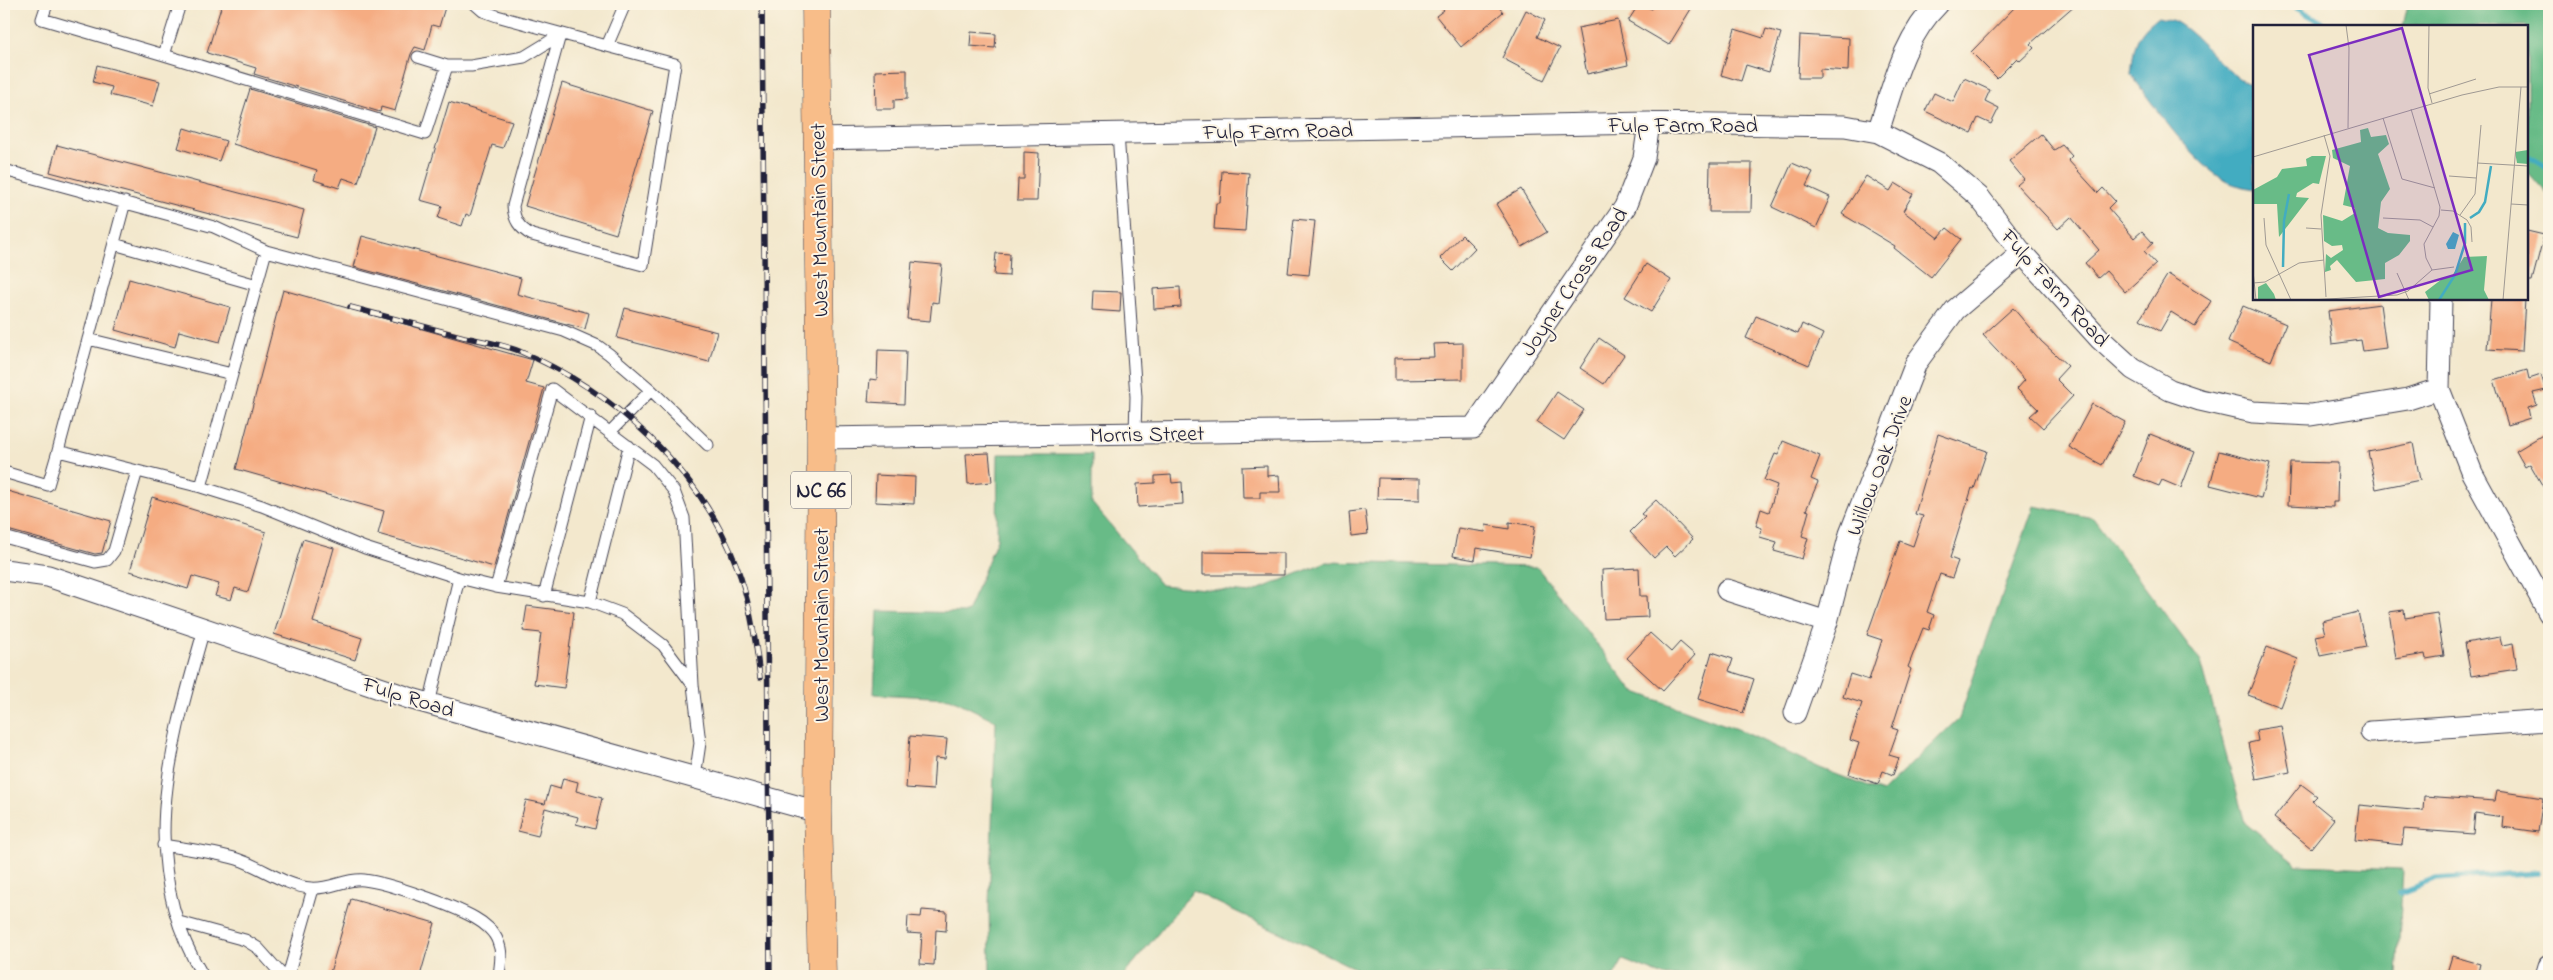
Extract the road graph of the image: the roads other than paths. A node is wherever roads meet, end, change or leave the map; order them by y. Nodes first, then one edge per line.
1 (47, 4) edge
2 (180, 4) edge
3 (475, 4) edge
4 (625, 4) edge
5 (816, 4) edge
6 (1938, 4) edge
7 (560, 35) junction
8 (608, 46) junction
9 (164, 55) junction
10 (418, 57) dead end
11 (447, 66) junction
12 (1649, 123) junction
13 (1118, 132) junction
14 (1878, 132) junction
15 (817, 139) junction
16 (4, 170) edge
17 (125, 202) junction
18 (114, 244) junction
19 (266, 251) junction
20 (2022, 253) junction
21 (257, 284) junction
22 (2441, 300) edge
23 (88, 339) junction
24 (232, 374) junction
25 (2439, 388) junction
26 (651, 390) junction
27 (591, 416) junction
28 (1473, 428) joint
29 (611, 431) junction
30 (1135, 433) junction
31 (821, 438) junction
32 (708, 445) dead end
33 (629, 446) junction
34 (58, 451) junction
35 (137, 471) junction
36 (4, 472) edge
37 (201, 487) junction
38 (4, 537) edge
39 (4, 570) edge
40 (459, 578) junction
41 (496, 587) junction
42 (1727, 590) dead end
43 (544, 596) junction
44 (590, 602) junction
45 (2549, 613) edge
46 (1827, 622) junction
47 (204, 629) junction
48 (693, 685) junction
49 (429, 704) junction
50 (1795, 713) dead end
51 (2549, 720) edge
52 (2371, 732) dead end
53 (695, 777) junction
54 (818, 812) junction
55 (163, 845) junction
56 (313, 888) junction
57 (179, 922) junction
58 (2549, 966) edge
59 (203, 976) edge
60 (283, 976) edge
61 (288, 976) edge
62 (499, 976) edge
63 (822, 976) edge
64 (2546, 976) edge

1 - 9 lane
2 - 9 lane
3 - 7 lane
4 - 8 lane
5 - 15 main road, West Mountain Street / NC 66
6 - 14 street
7 - 8 lane
7 - 8 lane
7 - 11 lane
9 - 11 lane
10 - 11 lane
12 - 13 street, Fulp Farm Road
12 - 14 street, Fulp Farm Road
12 - 28 street, Joyner Cross Road
13 - 15 street, Fulp Farm Road
13 - 30 lane
14 - 20 street, Fulp Farm Road
15 - 31 main road, West Mountain Street / NC 66
16 - 17 lane
17 - 18 lane
17 - 19 lane
18 - 21 lane
18 - 23 lane
19 - 21 lane
19 - 26 lane
20 - 25 street, Fulp Farm Road
20 - 46 street, Willow Oak Drive
21 - 24 lane
22 - 25 street
23 - 24 lane
23 - 34 lane
24 - 37 lane
25 - 45 street
26 - 29 lane
26 - 32 lane
27 - 29 lane
27 - 41 lane
27 - 43 lane
28 - 30 street, Morris Street
29 - 33 lane
30 - 31 street, Morris Street
31 - 54 main road, West Mountain Street / NC 66
33 - 44 lane
33 - 48 lane
34 - 35 lane
34 - 36 lane
35 - 37 lane
35 - 38 lane
37 - 40 lane
39 - 47 street, Fulp Road
40 - 41 lane
40 - 49 lane
41 - 43 lane
42 - 46 street
43 - 44 lane
44 - 48 lane
46 - 50 street, Willow Oak Drive
47 - 49 street, Fulp Road
47 - 55 lane
48 - 53 lane
49 - 53 street, Fulp Road
51 - 52 street
53 - 54 street, Fulp Road
54 - 63 main road, West Mountain Street / NC 66
55 - 56 lane
55 - 57 lane
56 - 61 lane
56 - 62 lane
57 - 59 lane
57 - 60 lane
58 - 64 street

